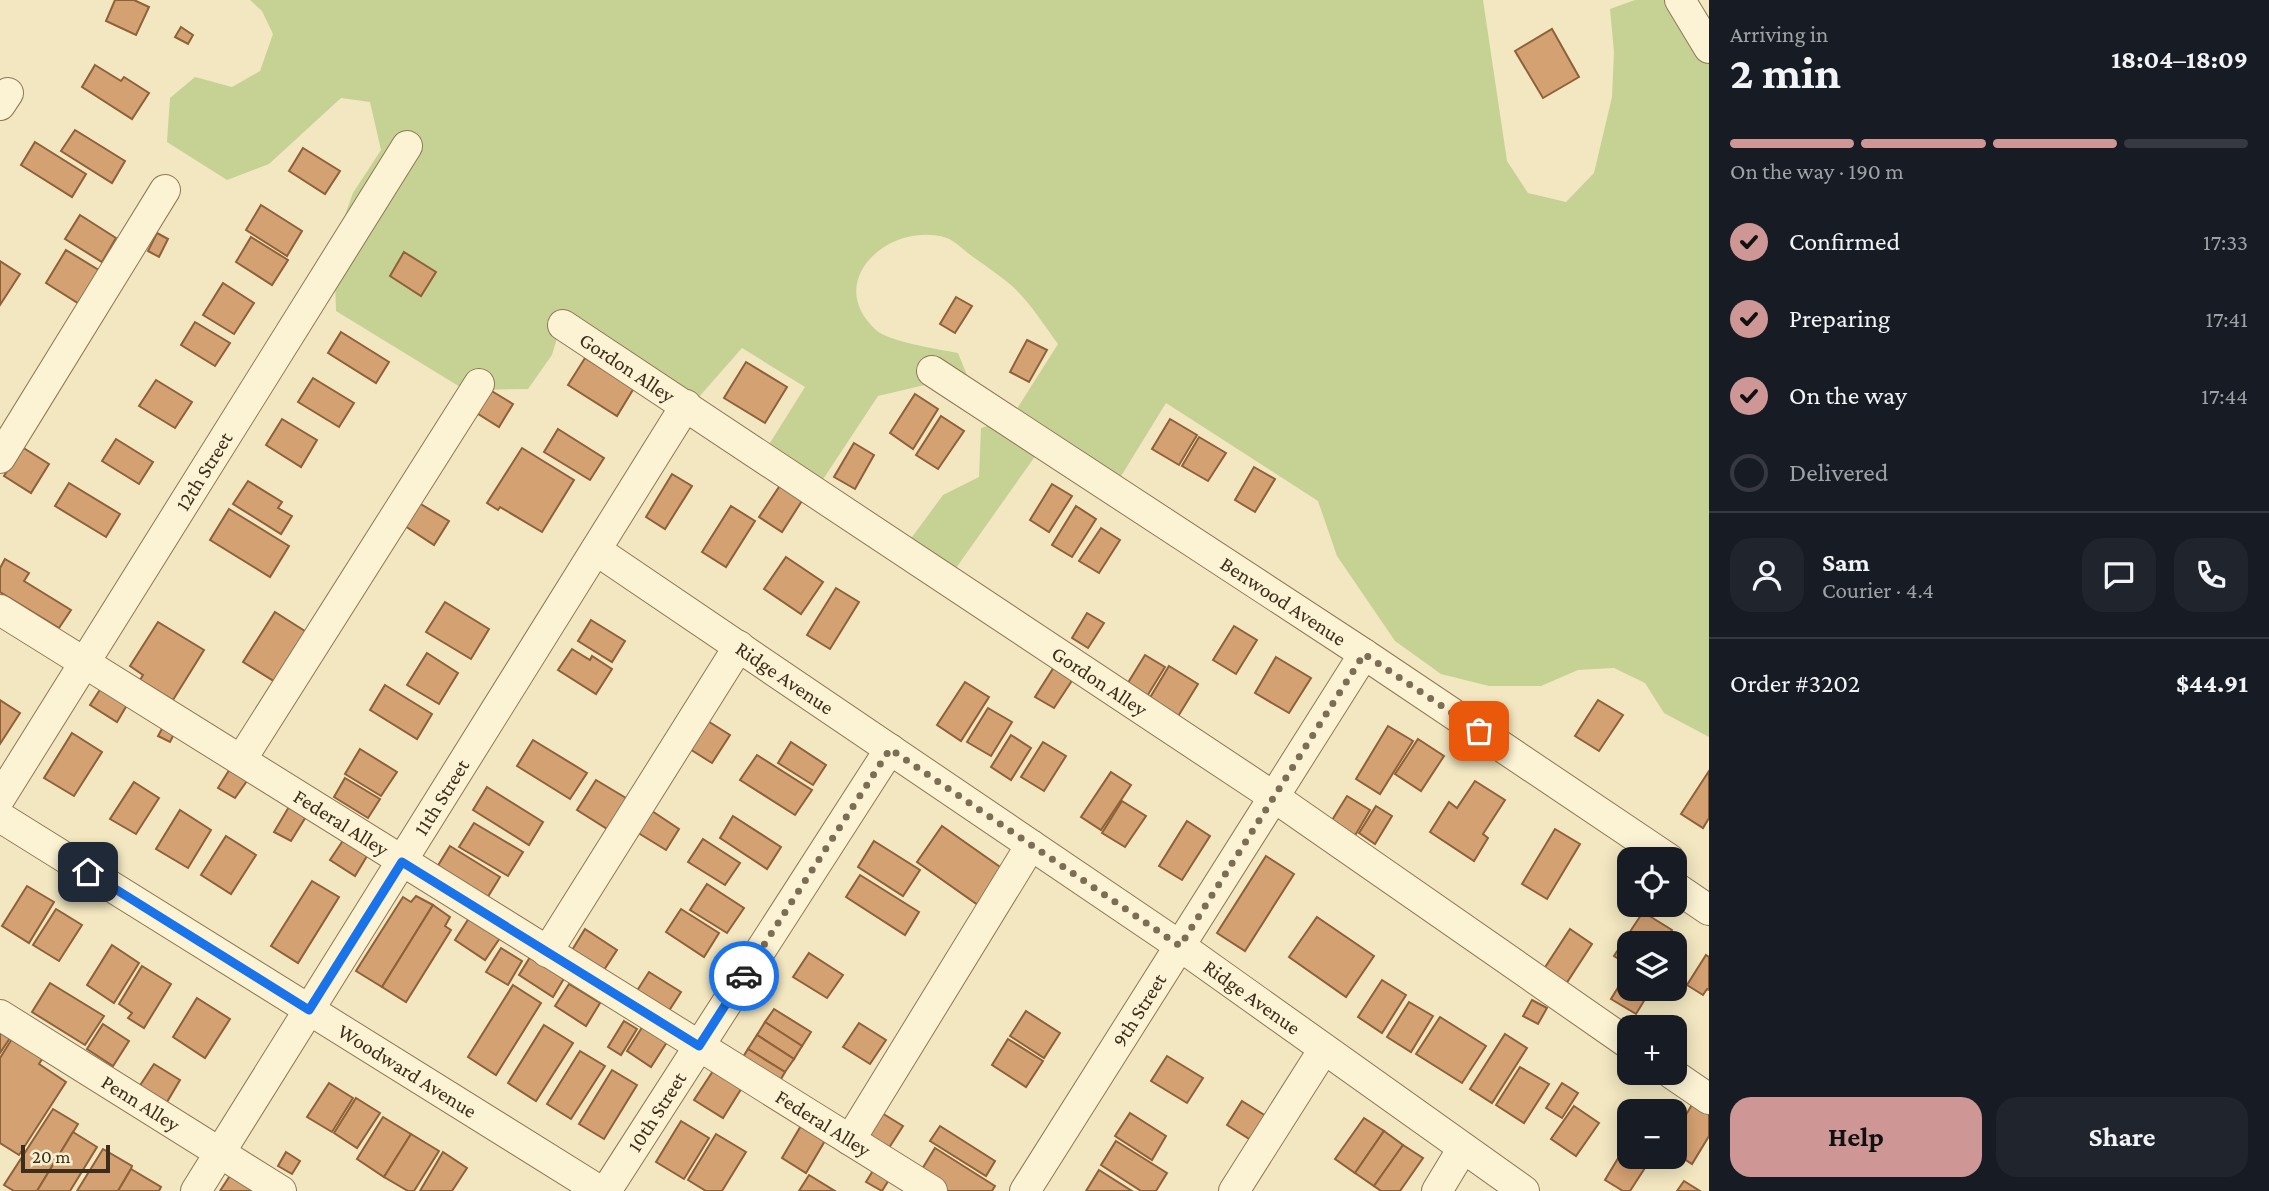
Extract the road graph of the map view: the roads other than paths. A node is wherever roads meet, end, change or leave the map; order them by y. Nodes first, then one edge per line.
1 (1680, 0) edge
2 (1709, 48) edge
3 (407, 146) dead end
4 (165, 190) dead end
5 (564, 326) dead end
6 (932, 371) dead end
7 (479, 384) dead end
8 (686, 405) junction
9 (0, 458) edge
10 (596, 550) junction
11 (0, 610) edge
12 (739, 646) junction
13 (1364, 654) junction
14 (85, 662) junction
15 (890, 749) junction
16 (241, 760) junction
17 (1571, 793) junction
18 (1274, 797) junction
19 (0, 798) edge
20 (0, 817) edge
21 (1031, 845) junction
22 (1618, 847) edge
23 (1651, 847) edge
24 (402, 862) junction
25 (1687, 871) edge
26 (1709, 887) edge
27 (1687, 895) edge
28 (1709, 910) edge
29 (1180, 946) junction
30 (547, 952) junction
31 (309, 1010) junction
32 (0, 1016) edge
33 (1617, 1036) edge
34 (699, 1046) junction
35 (1324, 1049) junction
36 (1687, 1084) edge
37 (1709, 1099) edge
38 (850, 1140) junction
39 (1463, 1148) junction
40 (220, 1153) junction
41 (196, 1191) edge
42 (281, 1191) edge
43 (600, 1191) edge
44 (606, 1191) edge
45 (932, 1191) edge
46 (1026, 1191) edge
47 (1234, 1191) edge
48 (1437, 1191) edge
49 (1524, 1191) edge

1 - 2 street
3 - 14 street, 12th Street
4 - 9 street
5 - 8 street, Gordon Alley
6 - 13 street, Benwood Avenue
7 - 16 street
8 - 10 street, 11th Street
8 - 18 street, Gordon Alley
10 - 12 street, Ridge Avenue
10 - 24 street, 11th Street
11 - 14 street, Federal Alley
12 - 15 street, Ridge Avenue
12 - 30 street
13 - 17 street, Benwood Avenue
13 - 18 street, 9th Street
14 - 16 street, Federal Alley
14 - 19 street, 12th Street
15 - 21 street, Ridge Avenue
15 - 34 street, 10th Street
16 - 24 street, Federal Alley
17 - 22 street
17 - 23 street, Benwood Avenue
18 - 29 street, 9th Street
18 - 33 street, Gordon Alley
20 - 31 street, Woodward Avenue
21 - 29 street, Ridge Avenue
21 - 38 street
24 - 30 street, Federal Alley
24 - 31 street, 11th Street
25 - 26 street
27 - 28 street
29 - 35 street, Ridge Avenue
29 - 46 street, 9th Street
30 - 34 street, Federal Alley
31 - 40 street, 11th Street
31 - 43 street, Woodward Avenue
32 - 40 street, Penn Alley
34 - 38 street, Federal Alley
34 - 44 street, 10th Street
35 - 39 street, Ridge Avenue
35 - 47 street
36 - 37 street
38 - 45 street, Federal Alley
39 - 48 street
39 - 49 street, Ridge Avenue
40 - 41 street, 11th Street
40 - 42 street, Penn Alley

